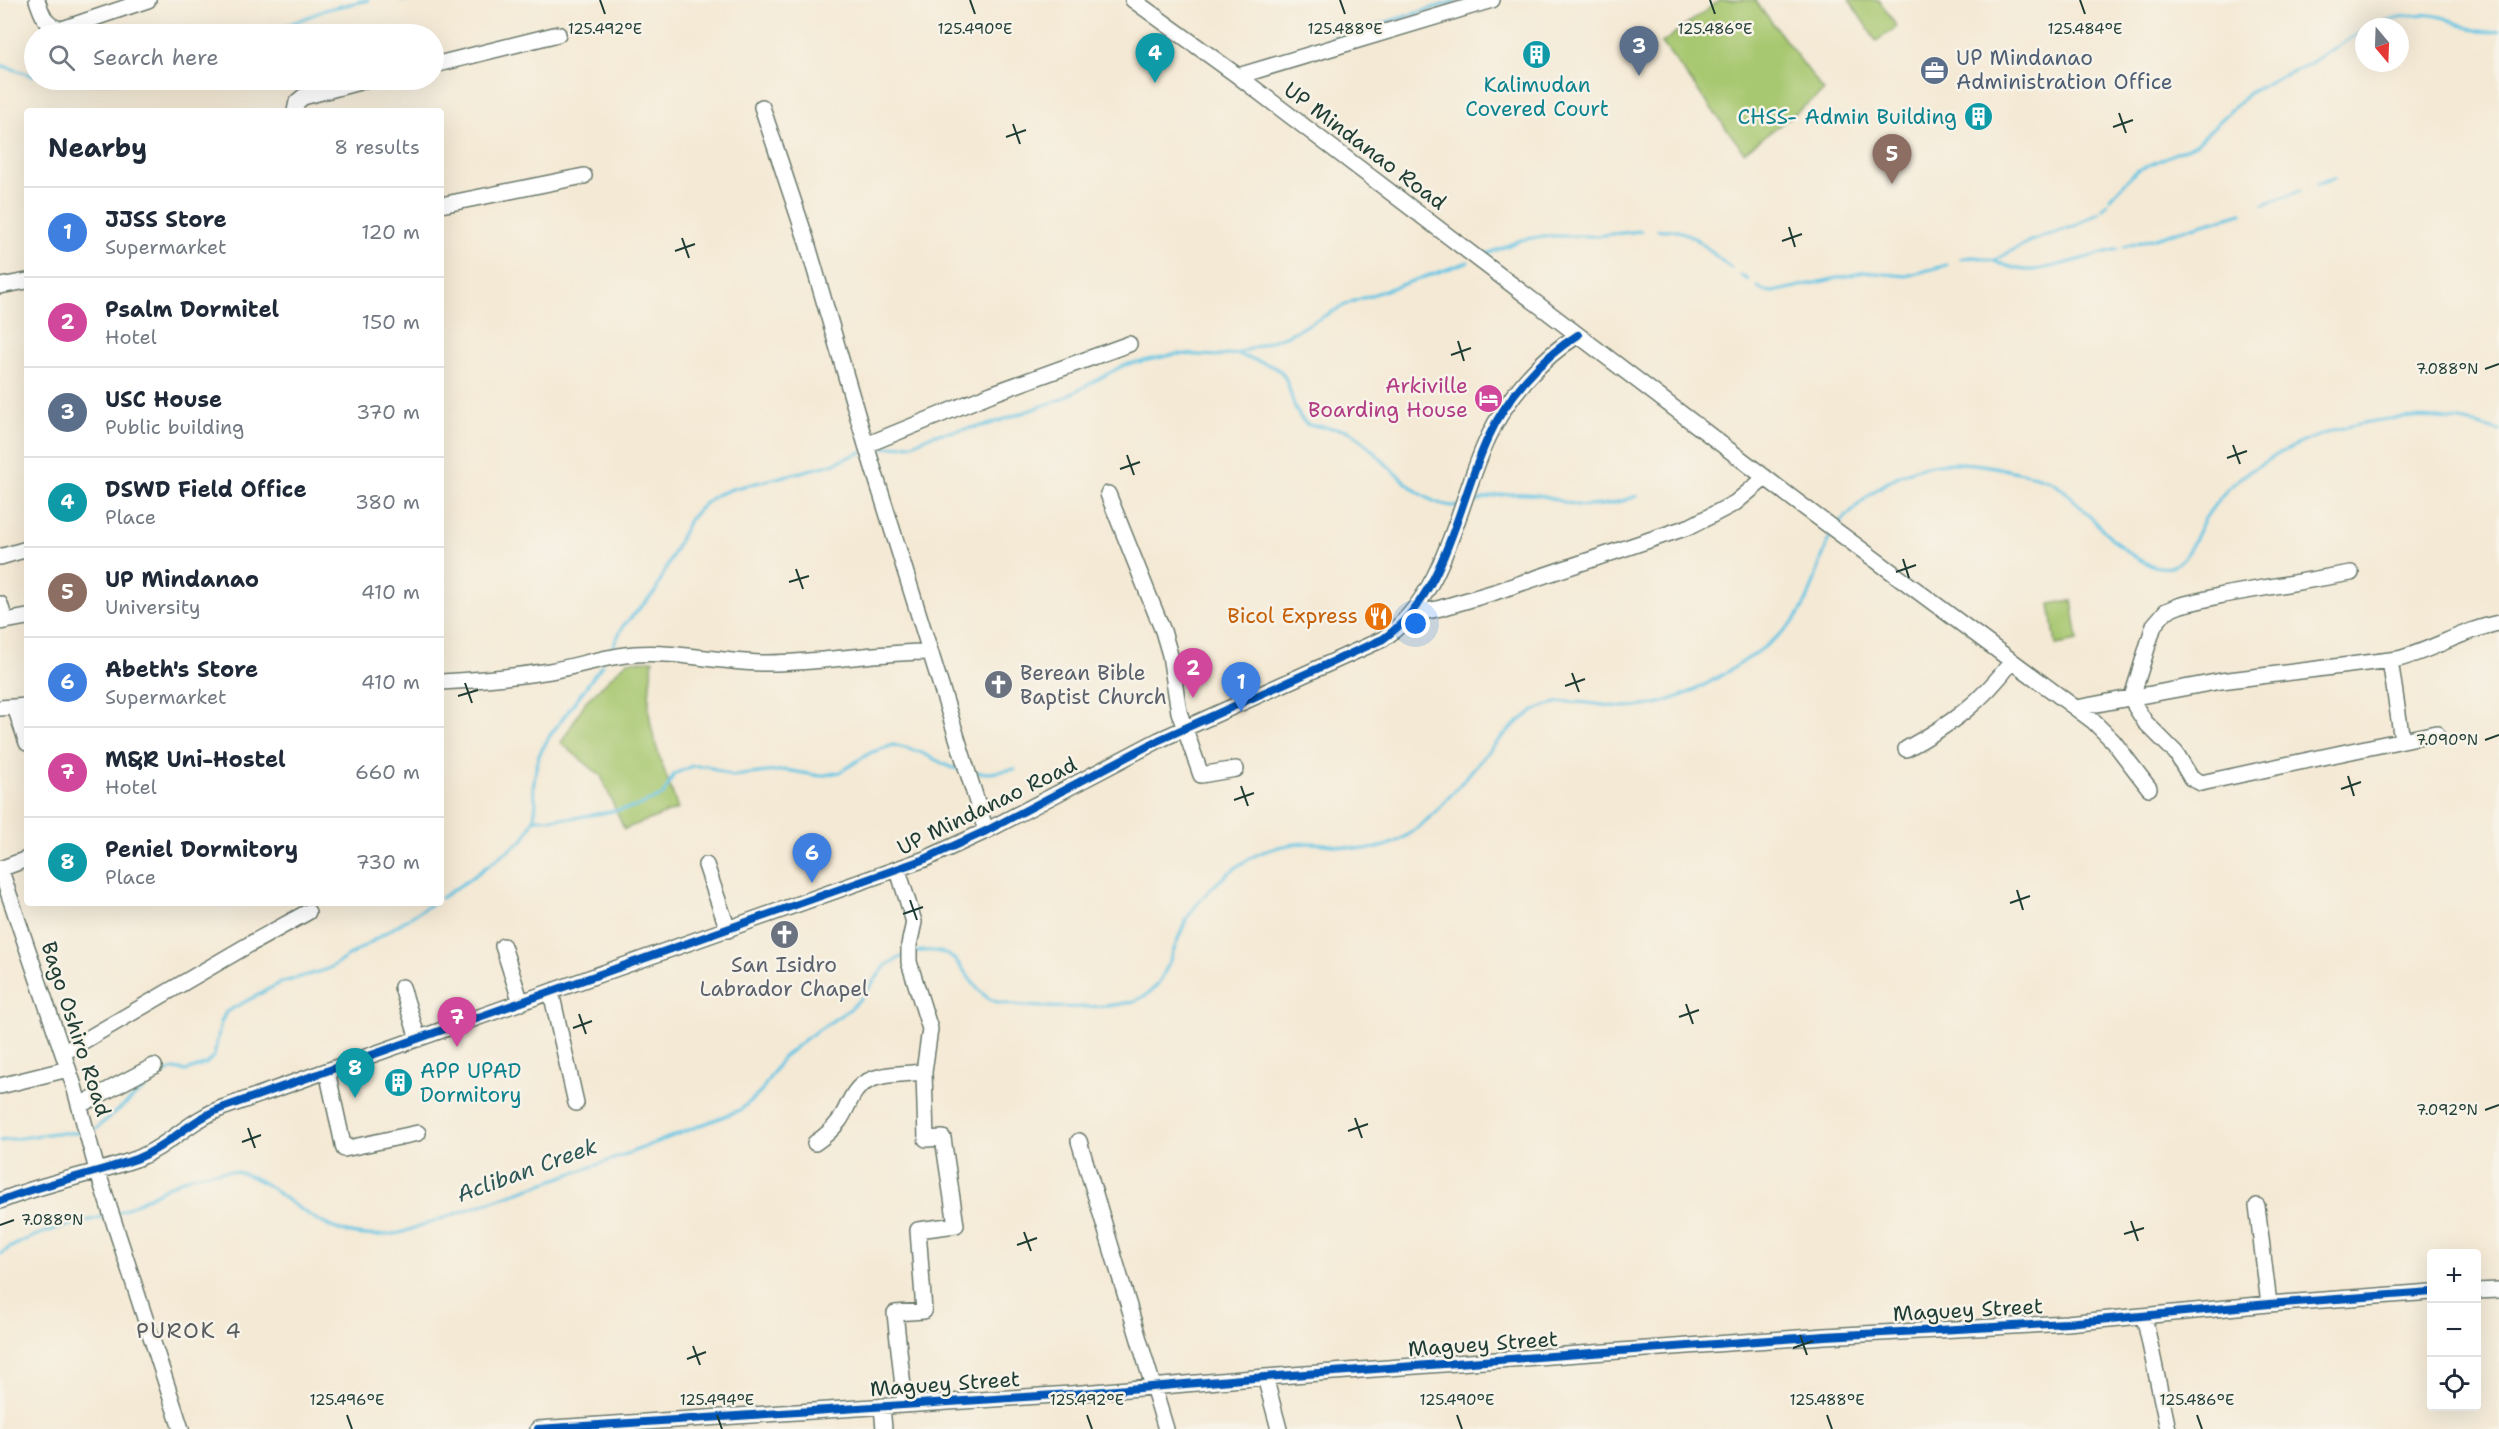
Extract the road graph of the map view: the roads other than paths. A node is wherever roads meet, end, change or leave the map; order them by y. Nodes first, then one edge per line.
1 (38, 0) edge
2 (148, 0) edge
3 (1133, 0) edge
4 (1492, 0) edge
5 (49, 24) edge
6 (77, 24) edge
7 (558, 34) dead end
8 (444, 62) edge
9 (1238, 76) junction
10 (329, 90) edge
11 (762, 107) dead end
12 (296, 108) edge
13 (584, 176) dead end
14 (444, 204) edge
15 (24, 282) edge
16 (0, 286) edge
17 (1574, 332) junction
18 (1129, 344) dead end
19 (866, 445) junction
20 (1765, 478) junction
21 (1108, 494) dead end
22 (24, 550) edge
23 (0, 558) edge
24 (2350, 573) dead end
25 (0, 604) edge
26 (1410, 615) junction
27 (24, 618) edge
28 (3, 621) edge
29 (2499, 623) edge
30 (930, 652) junction
31 (2390, 660) junction
32 (2012, 661) junction
33 (444, 682) edge
34 (2132, 697) junction
35 (14, 707) edge
36 (2076, 708) junction
37 (1184, 728) junction
38 (2436, 733) dead end
39 (24, 735) edge
40 (2402, 740) junction
41 (1906, 749) dead end
42 (1236, 768) dead end
43 (2149, 788) dead end
44 (986, 831) junction
45 (24, 860) edge
46 (706, 865) dead end
47 (0, 869) edge
48 (898, 870) junction
49 (309, 912) dead end
50 (728, 930) junction
51 (502, 946) dead end
52 (402, 987) dead end
53 (551, 992) junction
54 (521, 1003) junction
55 (418, 1039) junction
56 (63, 1053) junction
57 (154, 1066) dead end
58 (68, 1069) junction
59 (327, 1071) junction
60 (924, 1072) junction
61 (0, 1086) edge
62 (576, 1104) dead end
63 (80, 1105) junction
64 (418, 1133) dead end
65 (1079, 1141) dead end
66 (814, 1143) dead end
67 (98, 1170) junction
68 (0, 1201) edge
69 (2258, 1206) dead end
70 (2499, 1290) edge
71 (2481, 1291) edge
72 (2427, 1292) edge
73 (2269, 1304) junction
74 (2144, 1316) junction
75 (1265, 1377) junction
76 (1153, 1386) junction
77 (905, 1405) junction
78 (882, 1406) junction
79 (637, 1425) edge
80 (181, 1429) edge
81 (538, 1429) edge
82 (884, 1429) edge
83 (1166, 1429) edge
84 (1279, 1429) edge
85 (2168, 1429) edge

1 - 5 street
2 - 6 street
3 - 9 street, UP Mindanao Road
4 - 9 street
7 - 8 street
9 - 17 street, UP Mindanao Road
10 - 12 street
11 - 19 street
13 - 14 street
15 - 16 street
17 - 20 street
17 - 26 street, UP Mindanao Road
18 - 19 street
19 - 30 street
20 - 26 street
20 - 32 street
21 - 37 street
22 - 23 street
24 - 34 street
25 - 28 street
26 - 37 street, UP Mindanao Road
27 - 28 street
29 - 31 street
30 - 33 street
30 - 44 street
31 - 34 street
31 - 40 street
32 - 36 street
32 - 41 street
34 - 36 street
34 - 40 street
35 - 39 street
36 - 43 street
37 - 42 street
37 - 44 street, UP Mindanao Road
38 - 40 street
44 - 48 street, UP Mindanao Road
45 - 47 street
46 - 50 street
47 - 56 street, Bago Oshiro Road
48 - 50 street, UP Mindanao Road
48 - 60 street
49 - 56 street
50 - 53 street, UP Mindanao Road
51 - 54 street
52 - 55 street
53 - 54 street, UP Mindanao Road
53 - 62 street
54 - 55 street, UP Mindanao Road
55 - 59 street, UP Mindanao Road
56 - 58 street, Bago Oshiro Road
57 - 63 street
58 - 61 street
58 - 63 street, Bago Oshiro Road
59 - 64 street
59 - 67 street, UP Mindanao Road
60 - 66 street
60 - 77 street
63 - 67 street, Bago Oshiro Road
65 - 76 street
67 - 68 street, UP Mindanao Road
67 - 80 street, Bago Oshiro Road
69 - 73 street
70 - 71 street
72 - 73 street, Maguey Street
73 - 74 street, Maguey Street
74 - 75 street, Maguey Street
74 - 85 street
75 - 76 street, Maguey Street
75 - 84 street
76 - 77 street, Maguey Street
76 - 83 street
77 - 78 street, Maguey Street
78 - 79 street, Maguey Street
78 - 82 street
79 - 81 street, Maguey Street

